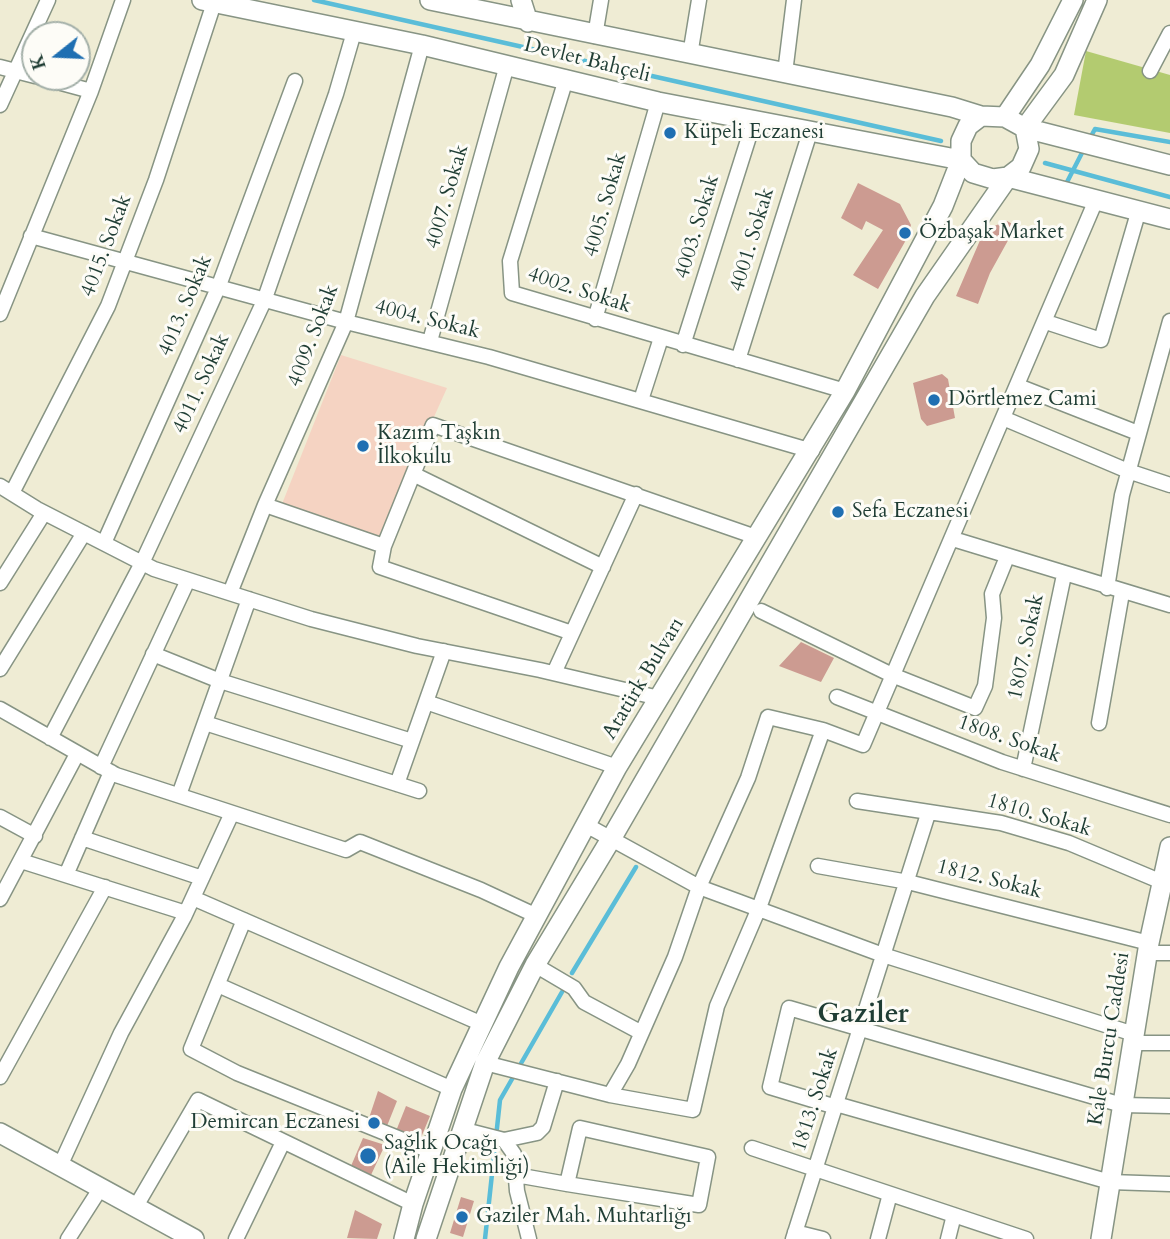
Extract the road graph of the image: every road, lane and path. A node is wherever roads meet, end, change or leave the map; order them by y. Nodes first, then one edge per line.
1 (48, 0) edge
2 (122, 0) edge
3 (430, 0) edge
4 (521, 0) edge
5 (601, 0) edge
6 (698, 0) edge
7 (794, 0) edge
8 (1073, 0) edge
9 (1097, 0) edge
10 (208, 1) edge
11 (528, 22) junction
12 (354, 32) junction
13 (1170, 33) edge
14 (595, 36) junction
15 (422, 45) junction
16 (690, 55) junction
17 (507, 65) junction
18 (0, 67) edge
19 (15, 71) junction
20 (1150, 71) dead end
21 (21, 73) edge
22 (785, 73) junction
23 (566, 79) junction
24 (295, 81) dead end
25 (91, 91) joint
26 (658, 102) junction
27 (0, 105) edge
28 (981, 116) junction
29 (1005, 117) junction
30 (754, 121) junction
31 (1025, 128) junction
32 (810, 132) junction
33 (961, 160) junction
34 (1170, 165) edge
35 (1007, 177) junction
36 (1096, 200) junction
37 (1138, 213) junction
38 (1170, 219) edge
39 (31, 236) junction
40 (125, 261) junction
41 (218, 288) junction
42 (264, 300) junction
43 (0, 314) edge
44 (595, 319) junction
45 (1046, 321) junction
46 (1170, 321) edge
47 (346, 322) junction
48 (661, 338) junction
49 (430, 341) junction
50 (684, 345) junction
51 (738, 360) junction
52 (1018, 386) junction
53 (845, 391) junction
54 (641, 400) junction
55 (1003, 418) junction
56 (1138, 433) junction
57 (812, 451) junction
58 (1128, 471) junction
59 (415, 474) junction
60 (1170, 485) edge
61 (6, 490) edge
62 (636, 494) junction
63 (265, 505) junction
64 (44, 513) junction
65 (84, 533) junction
66 (757, 537) junction
67 (953, 539) junction
68 (104, 543) junction
69 (384, 546) junction
70 (1007, 557) junction
71 (142, 563) junction
72 (603, 567) junction
73 (1063, 575) junction
74 (188, 580) junction
75 (0, 583) edge
76 (1114, 591) junction
77 (230, 593) junction
78 (249, 599) junction
79 (1170, 605) edge
80 (761, 611) dead end
81 (572, 633) junction
82 (444, 652) junction
83 (153, 654) junction
84 (0, 669) edge
85 (554, 673) junction
86 (892, 676) junction
87 (220, 681) junction
88 (837, 697) dead end
89 (659, 698) junction
90 (426, 702) junction
91 (0, 709) edge
92 (876, 713) junction
93 (205, 723) junction
94 (1099, 723) dead end
95 (823, 730) junction
96 (50, 738) junction
97 (412, 741) junction
98 (77, 754) junction
99 (617, 767) junction
100 (106, 769) junction
101 (1023, 769) junction
102 (397, 784) junction
103 (419, 791) dead end
104 (179, 795) junction
105 (857, 801) dead end
106 (232, 813) junction
107 (928, 814) junction
108 (1170, 815) edge
109 (0, 817) edge
110 (586, 825) junction
111 (35, 836) junction
112 (82, 838) junction
113 (611, 839) junction
114 (1170, 847) edge
115 (21, 860) junction
116 (818, 866) dead end
117 (66, 875) junction
118 (1166, 876) edge
119 (202, 878) junction
120 (908, 881) junction
121 (105, 887) junction
122 (699, 887) junction
123 (193, 898) junction
124 (0, 899) edge
125 (759, 908) junction
126 (186, 913) junction
127 (537, 916) junction
128 (244, 920) junction
129 (1149, 948) junction
130 (1170, 953) edge
131 (883, 955) junction
132 (534, 965) junction
133 (218, 985) junction
134 (480, 1023) junction
135 (861, 1029) junction
136 (640, 1032) junction
137 (1133, 1039) junction
138 (1170, 1043) edge
139 (485, 1063) junction
140 (0, 1077) edge
141 (557, 1081) junction
142 (452, 1089) junction
143 (610, 1095) junction
144 (836, 1105) junction
145 (1122, 1105) junction
146 (1170, 1106) edge
147 (461, 1129) junction
148 (0, 1133) edge
149 (498, 1138) junction
150 (283, 1142) junction
151 (752, 1148) dead end
152 (430, 1151) junction
153 (60, 1166) junction
154 (815, 1170) junction
155 (516, 1175) junction
156 (1110, 1182) junction
157 (567, 1184) junction
158 (1170, 1184) edge
159 (100, 1189) junction
160 (890, 1194) junction
161 (413, 1204) junction
162 (135, 1208) junction
163 (954, 1215) junction
164 (794, 1235) edge
165 (68, 1239) edge
166 (194, 1239) edge
167 (236, 1239) edge
168 (404, 1239) edge
169 (426, 1239) edge
170 (529, 1239) edge
171 (823, 1239) edge
172 (878, 1239) edge
173 (948, 1239) edge
174 (1026, 1239) edge
175 (1101, 1239) edge

1 - 19 street
2 - 25 street
3 - 11 main road, Devlet Bahçeli
4 - 11 main road
5 - 14 street
6 - 16 street
7 - 22 street
8 - 29 main road
9 - 31 main road
10 - 12 main road, Devlet Bahçeli
10 - 40 street, 4015. Sokak
11 - 14 main road, Devlet Bahçeli
12 - 15 main road, Devlet Bahçeli
12 - 42 street, 4011. Sokak
13 - 20 street
14 - 16 main road, Devlet Bahçeli
15 - 17 main road, Devlet Bahçeli
15 - 47 street, 4009. Sokak
16 - 22 main road, Devlet Bahçeli
17 - 23 main road, Devlet Bahçeli
17 - 49 street, 4007. Sokak
18 - 19 street
19 - 21 street
19 - 27 street
22 - 28 main road, Devlet Bahçeli
23 - 26 main road, Devlet Bahçeli
23 - 44 street, 4002. Sokak
24 - 41 street, 4013. Sokak
25 - 39 street
26 - 30 main road, Devlet Bahçeli
26 - 44 street, 4005. Sokak
28 - 29 main road
28 - 33 main road
29 - 31 main road
30 - 32 main road, Devlet Bahçeli
30 - 50 street, 4003. Sokak
31 - 34 main road
31 - 35 main road
32 - 33 main road, Devlet Bahçeli
32 - 51 street, 4001. Sokak
33 - 35 main road
33 - 53 main road, Atatürk Bulvarı
35 - 36 main road
35 - 113 main road
36 - 37 main road
36 - 45 street
37 - 38 main road
37 - 45 street
39 - 40 street, 4004. Sokak
39 - 43 street
40 - 41 street, 4004. Sokak
40 - 61 street, 4015. Sokak
41 - 42 street, 4004. Sokak
41 - 68 street, 4013. Sokak
42 - 47 street, 4004. Sokak
42 - 71 street, 4011. Sokak
44 - 48 street, 4002. Sokak
45 - 52 street
46 - 56 street
47 - 49 street, 4004. Sokak
47 - 63 street, 4009. Sokak
48 - 50 street, 4002. Sokak
48 - 54 street
49 - 54 street, 4004. Sokak
50 - 51 street, 4002. Sokak
51 - 53 street, 4002. Sokak
52 - 55 street
52 - 56 street
53 - 57 main road, Atatürk Bulvarı
54 - 57 street, 4004. Sokak
55 - 58 street
55 - 67 street
56 - 58 street
57 - 66 main road, Atatürk Bulvarı
58 - 60 street
58 - 76 street
59 - 62 street
59 - 69 street
59 - 72 street
61 - 64 street
62 - 66 street
62 - 72 street
63 - 69 street
63 - 77 street, 4009. Sokak
64 - 65 street
64 - 75 street
65 - 68 street
65 - 84 street
66 - 89 main road, Atatürk Bulvarı
67 - 70 street
67 - 86 street
68 - 71 street
69 - 81 street
70 - 73 street
70 - 86 street
71 - 74 street
71 - 96 street, 4011. Sokak
72 - 81 street
73 - 76 street
73 - 101 street, 1807. Sokak
74 - 77 street
74 - 83 street
76 - 79 street
76 - 94 street
77 - 78 street
78 - 82 street
78 - 87 street
80 - 86 street
81 - 85 street
82 - 85 street
82 - 90 street
83 - 87 street
83 - 100 street
85 - 89 street
86 - 92 street
87 - 93 street
87 - 97 street
88 - 92 street, 1808. Sokak
89 - 99 main road, Atatürk Bulvarı
90 - 97 street
90 - 99 street
91 - 96 street
92 - 95 street
92 - 101 street, 1808. Sokak
93 - 102 street
93 - 104 street
95 - 122 street
95 - 125 street
96 - 98 street
97 - 102 street
98 - 100 street
98 - 111 street
99 - 110 main road, Atatürk Bulvarı
100 - 104 street
100 - 112 street
101 - 108 street, 1808. Sokak
102 - 103 street
104 - 106 street
105 - 107 street, 1810. Sokak
106 - 119 street
106 - 127 street
107 - 118 street, 1810. Sokak
107 - 120 street, 1813. Sokak
109 - 111 street
110 - 113 street
110 - 127 main road, Atatürk Bulvarı
111 - 115 street
112 - 117 street
112 - 119 street
113 - 122 street
113 - 132 main road
114 - 118 main road, Kale Burcu Caddesi
115 - 117 street
115 - 124 street
116 - 120 street, 1812. Sokak
117 - 121 street
118 - 129 main road, Kale Burcu Caddesi
119 - 123 street
120 - 129 street, 1812. Sokak
120 - 131 street, 1813. Sokak
121 - 126 street
121 - 140 street
122 - 125 street
122 - 136 street
123 - 126 street
123 - 128 street
125 - 131 street
125 - 143 street
126 - 153 street
127 - 134 main road, Atatürk Bulvarı
128 - 133 street
128 - 134 street
129 - 130 street, 1812. Sokak
129 - 137 main road, Kale Burcu Caddesi
131 - 135 street, 1813. Sokak
131 - 137 street
132 - 136 street
132 - 139 main road
133 - 142 street
133 - 152 street
134 - 142 main road, Atatürk Bulvarı
135 - 144 street, 1813. Sokak
135 - 144 street
135 - 145 street
136 - 143 street
137 - 138 street
137 - 145 main road, Kale Burcu Caddesi
139 - 141 street
139 - 147 main road
141 - 143 street
141 - 149 street
142 - 152 main road, Atatürk Bulvarı
144 - 154 street, 1813. Sokak
144 - 156 street
145 - 146 street
145 - 156 main road, Kale Burcu Caddesi
147 - 149 street
147 - 169 main road
148 - 153 main road
149 - 155 street
150 - 161 street
150 - 162 street
150 - 167 street
151 - 154 street
152 - 161 main road, Atatürk Bulvarı
153 - 159 main road
154 - 160 street
154 - 164 street, 1813. Sokak
155 - 157 street
155 - 170 street
156 - 158 street
156 - 175 main road, Kale Burcu Caddesi
157 - 157 street
159 - 162 main road
159 - 165 street
160 - 163 street
160 - 172 street
161 - 168 main road, Atatürk Bulvarı
162 - 166 main road
163 - 173 street
163 - 174 street
164 - 171 street

